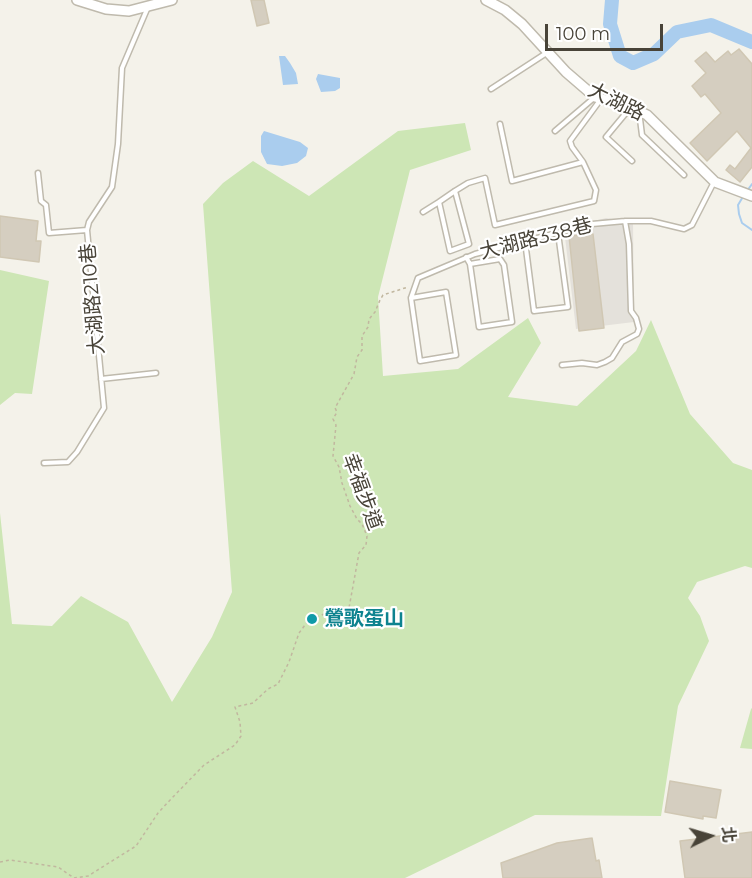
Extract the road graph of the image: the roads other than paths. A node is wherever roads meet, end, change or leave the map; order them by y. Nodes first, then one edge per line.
1 (77, 0) edge
2 (486, 0) edge
3 (168, 1) edge
4 (148, 7) junction
5 (549, 51) junction
6 (491, 89) dead end
7 (598, 97) junction
8 (635, 109) junction
9 (500, 124) dead end
10 (555, 131) dead end
11 (632, 161) dead end
12 (583, 162) junction
13 (38, 173) dead end
14 (684, 175) dead end
15 (715, 182) junction
16 (455, 191) junction
17 (752, 196) edge
18 (439, 202) junction
19 (423, 212) dead end
20 (625, 220) junction
21 (87, 230) junction
22 (558, 232) junction
23 (525, 241) junction
24 (466, 257) junction
25 (471, 264) junction
26 (411, 298) junction
27 (562, 365) dead end
28 (156, 373) dead end
29 (101, 379) junction
30 (44, 463) dead end

1 - 4 street
2 - 5 street, 大湖路
3 - 4 street
4 - 21 lane, 大湖路210巷
5 - 6 lane
5 - 7 street, 大湖路
7 - 8 street, 大湖路
7 - 10 lane
7 - 12 lane
8 - 11 lane
8 - 14 lane
8 - 15 street, 大湖路
9 - 12 lane
12 - 16 lane
13 - 21 lane
15 - 17 street, 大湖路
15 - 20 lane, 大湖路338巷
16 - 18 lane
16 - 18 lane
18 - 19 lane
20 - 22 lane, 大湖路338巷
20 - 27 lane
21 - 29 lane, 大湖路210巷
22 - 23 lane, 大湖路338巷
22 - 23 lane
23 - 24 lane, 大湖路338巷
24 - 25 lane
24 - 26 lane, 大湖路338巷
25 - 25 lane
26 - 26 lane
28 - 29 lane
29 - 30 lane, 大湖路210巷

